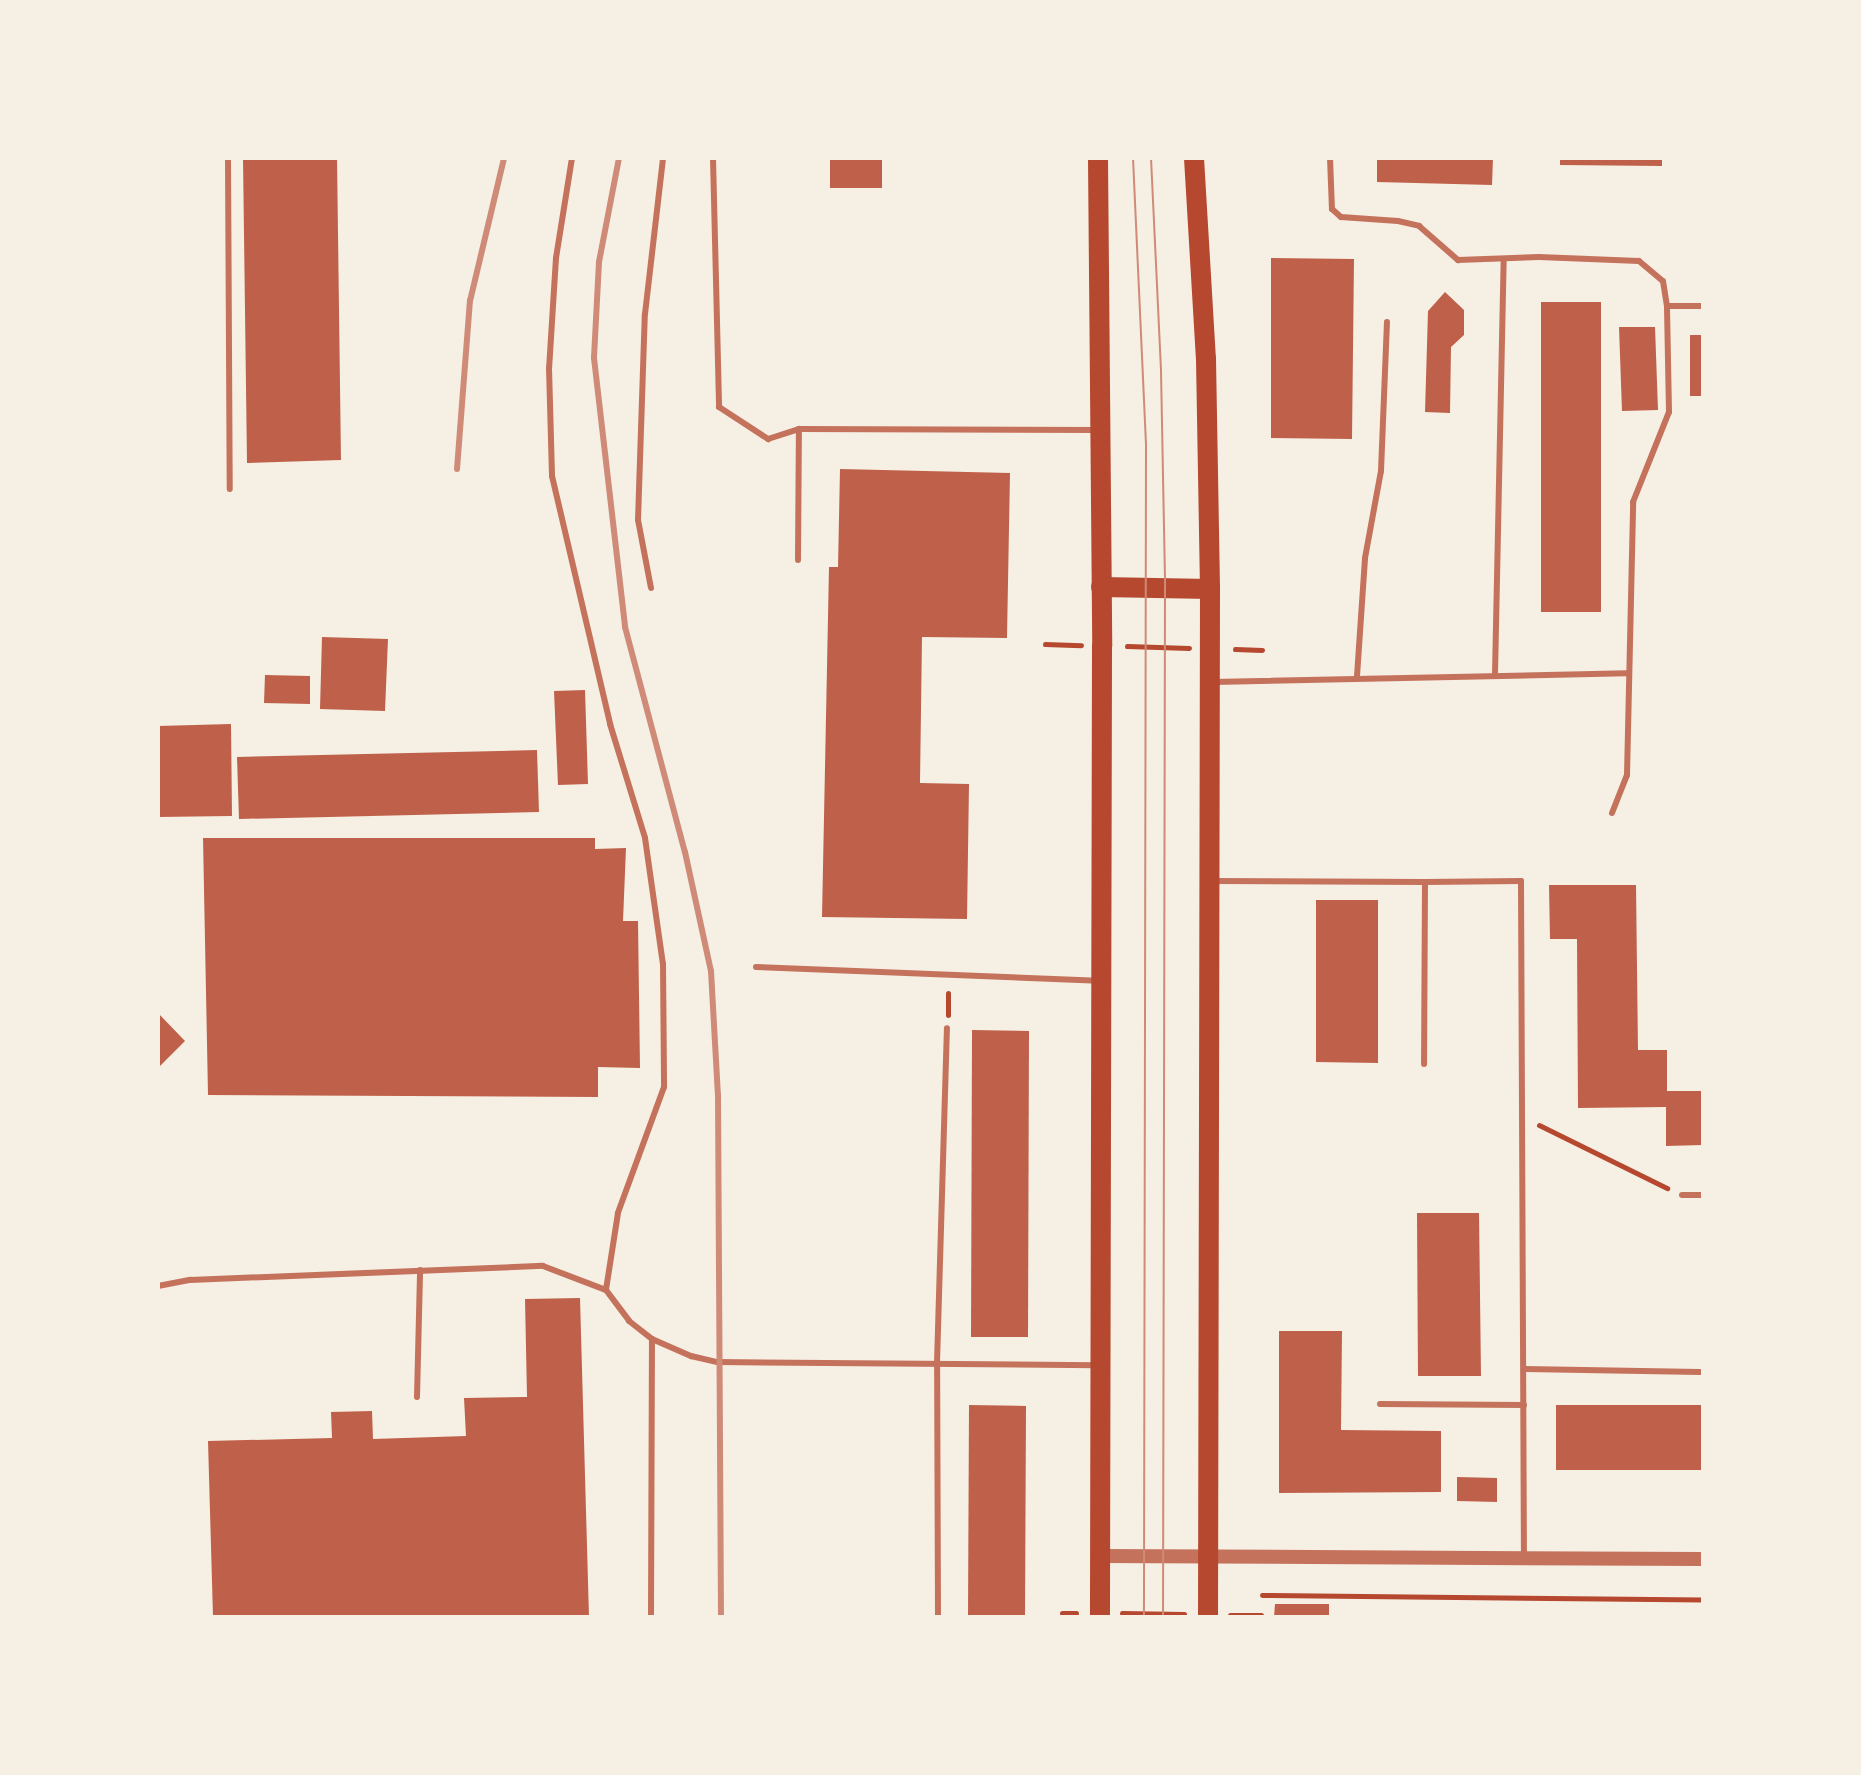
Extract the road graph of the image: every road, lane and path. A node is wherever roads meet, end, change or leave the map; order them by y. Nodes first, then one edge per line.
1 (228, 158) edge
2 (572, 158) edge
3 (663, 158) edge
4 (713, 158) edge
5 (1098, 158) edge
6 (1330, 158) edge
7 (1195, 160) edge
8 (1504, 259) junction
9 (1667, 306) junction
10 (1703, 306) edge
11 (1387, 322) dead end
12 (799, 429) junction
13 (1100, 430) junction
14 (230, 489) dead end
15 (798, 560) dead end
16 (1101, 587) junction
17 (651, 588) dead end
18 (1210, 589) junction
19 (1045, 644) dead end
20 (1102, 646) junction
21 (1210, 648) junction
22 (1262, 650) dead end
23 (1627, 673) junction
24 (1495, 674) junction
25 (1357, 676) junction
26 (1210, 682) junction
27 (1612, 813) dead end
28 (1210, 881) junction
29 (1425, 882) junction
30 (756, 967) dead end
31 (949, 975) junction
32 (1101, 981) junction
33 (947, 1028) joint
34 (1424, 1064) dead end
35 (1525, 1118) junction
36 (1682, 1195) joint
37 (1703, 1195) edge
38 (420, 1270) junction
39 (158, 1286) edge
40 (606, 1290) junction
41 (652, 1339) junction
42 (937, 1363) junction
43 (1101, 1365) junction
44 (1525, 1369) junction
45 (1700, 1372) dead end
46 (417, 1397) dead end
47 (1380, 1404) dead end
48 (1524, 1405) junction
49 (1100, 1556) junction
50 (1208, 1558) junction
51 (1524, 1558) junction
52 (1703, 1559) edge
53 (1262, 1595) dead end
54 (1703, 1600) edge
55 (1062, 1613) dead end
56 (1100, 1615) edge
57 (1261, 1615) dead end
58 (1208, 1616) edge
59 (651, 1617) edge
60 (938, 1617) edge

1 - 14 lane
2 - 40 lane
3 - 17 lane
4 - 12 lane
5 - 13 main road
6 - 8 lane
7 - 18 main road
8 - 9 lane
8 - 24 lane
9 - 10 lane
9 - 23 lane
11 - 25 lane
12 - 13 lane
12 - 15 lane
13 - 16 main road
16 - 18 main road
16 - 20 main road
18 - 21 main road
19 - 20 path
20 - 21 path
20 - 32 main road
21 - 22 path
21 - 26 main road
23 - 24 lane
23 - 27 lane
24 - 25 lane
25 - 26 lane
26 - 28 main road
28 - 29 lane
28 - 50 main road
29 - 34 lane
29 - 35 lane
30 - 31 lane
31 - 32 lane
31 - 33 path
32 - 43 main road
33 - 42 lane
35 - 36 path
35 - 44 lane
36 - 37 lane
38 - 39 lane
38 - 40 lane
38 - 46 lane
40 - 41 lane
41 - 42 lane
41 - 59 lane
42 - 43 lane
42 - 60 lane
43 - 49 main road
44 - 45 lane
44 - 48 lane
47 - 48 lane
48 - 51 lane
49 - 50 street
49 - 56 main road
50 - 51 street
50 - 58 main road
51 - 52 street
53 - 54 path
55 - 56 path
56 - 58 path
57 - 58 path

